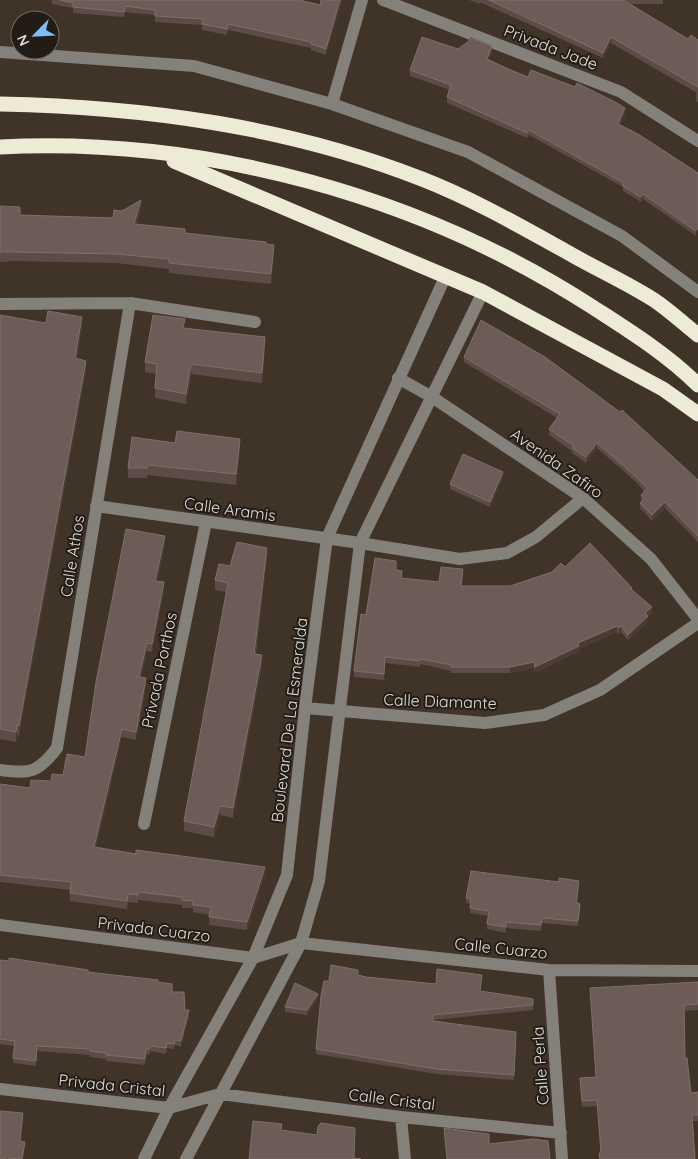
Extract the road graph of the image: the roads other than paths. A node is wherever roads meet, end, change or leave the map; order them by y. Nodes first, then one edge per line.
1 (362, 0) edge
2 (383, 0) edge
3 (0, 52) edge
4 (0, 104) edge
5 (332, 104) junction
6 (698, 141) edge
7 (0, 147) edge
8 (152, 152) junction
9 (446, 276) junction
10 (483, 292) junction
11 (698, 292) edge
12 (130, 303) junction
13 (0, 304) edge
14 (255, 322) dead end
15 (698, 335) edge
16 (398, 378) junction
17 (698, 385) edge
18 (432, 397) junction
19 (698, 414) edge
20 (584, 498) junction
21 (96, 506) junction
22 (206, 522) junction
23 (327, 538) junction
24 (360, 542) junction
25 (698, 619) edge
26 (698, 623) edge
27 (305, 708) junction
28 (338, 712) junction
29 (0, 770) edge
30 (144, 824) dead end
31 (0, 926) edge
32 (301, 943) junction
33 (253, 958) junction
34 (549, 970) junction
35 (698, 971) edge
36 (0, 1089) edge
37 (220, 1094) junction
38 (169, 1108) junction
39 (401, 1117) junction
40 (561, 1133) junction
41 (144, 1159) edge
42 (186, 1159) edge
43 (405, 1159) edge
44 (562, 1159) edge

1 - 5 street
2 - 6 street, Privada Jade
3 - 5 street
4 - 15 highway
5 - 11 street
7 - 8 highway
8 - 9 highway
8 - 17 highway
9 - 10 highway
9 - 16 street, Boulevard De La Esmeralda
10 - 18 street
10 - 19 highway
12 - 13 street
12 - 14 street
12 - 21 street, Calle Athos
16 - 18 street, Avenida Zafiro
16 - 23 street, Boulevard De La Esmeralda
18 - 20 street, Avenida Zafiro
18 - 24 street
20 - 24 street, Calle Aramis
20 - 25 street, Avenida Zafiro
21 - 22 street, Calle Aramis
21 - 29 street, Calle Athos
22 - 23 street, Calle Aramis
22 - 30 street, Privada Porthos
23 - 24 street, Calle Aramis
23 - 27 street, Boulevard De La Esmeralda
24 - 28 street
26 - 28 street, Calle Diamante
27 - 28 street, Calle Diamante
27 - 33 street, Boulevard De La Esmeralda
28 - 32 street
31 - 33 street, Privada Cuarzo
32 - 33 street, Privada Cuarzo
32 - 34 street, Calle Cuarzo
32 - 37 street
33 - 38 street, Boulevard De La Esmeralda
34 - 35 street, Calle Cuarzo
34 - 40 street, Calle Perla
36 - 38 street, Privada Cristal
37 - 38 street, Privada Cristal
37 - 39 street, Calle Cristal
37 - 42 street
38 - 41 street, Boulevard De La Esmeralda
39 - 40 street, Calle Cristal
39 - 43 street
40 - 44 street, Calle Perla

